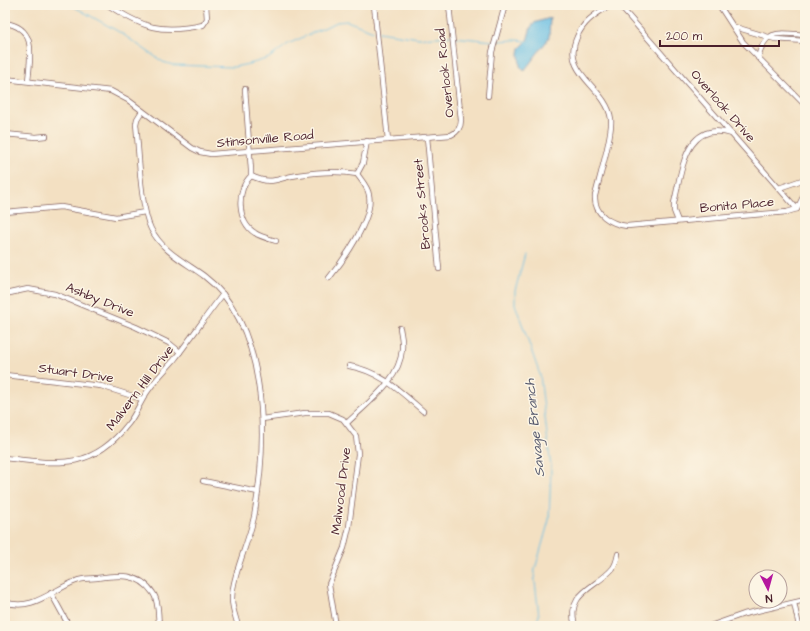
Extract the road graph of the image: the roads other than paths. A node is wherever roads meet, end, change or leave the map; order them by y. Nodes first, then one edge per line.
1 (108, 5) edge
2 (206, 5) edge
3 (374, 5) edge
4 (449, 5) edge
5 (505, 5) edge
6 (612, 5) edge
7 (619, 5) edge
8 (719, 5) edge
9 (5, 23) edge
10 (735, 27) junction
11 (805, 35) edge
12 (769, 36) junction
13 (805, 41) edge
14 (758, 58) junction
15 (5, 79) edge
16 (28, 81) junction
17 (244, 89) dead end
18 (488, 96) dead end
19 (805, 105) edge
20 (142, 111) junction
21 (720, 120) junction
22 (717, 131) junction
23 (5, 134) edge
24 (732, 134) junction
25 (46, 136) dead end
26 (427, 137) junction
27 (388, 140) junction
28 (367, 141) junction
29 (250, 151) junction
30 (356, 174) junction
31 (251, 176) junction
32 (805, 179) edge
33 (779, 188) junction
34 (805, 193) edge
35 (797, 209) junction
36 (5, 212) edge
37 (145, 212) junction
38 (678, 221) junction
39 (276, 241) dead end
40 (439, 269) dead end
41 (329, 278) dead end
42 (5, 294) edge
43 (223, 294) junction
44 (400, 328) dead end
45 (180, 352) junction
46 (348, 366) dead end
47 (5, 375) edge
48 (388, 382) junction
49 (142, 399) junction
50 (423, 411) dead end
51 (262, 419) junction
52 (347, 422) junction
53 (5, 458) edge
54 (203, 481) dead end
55 (258, 492) junction
56 (618, 554) dead end
57 (51, 593) junction
58 (805, 600) edge
59 (5, 602) edge
60 (794, 603) junction
61 (68, 626) edge
62 (159, 626) edge
63 (238, 626) edge
64 (336, 626) edge
65 (575, 626) edge
66 (710, 626) edge
67 (799, 626) edge

1 - 2 street
3 - 27 street
4 - 26 street, Overlook Road
5 - 18 street
6 - 38 street, Bonita Place
7 - 21 street, Overlook Drive
8 - 10 street
9 - 16 street
10 - 12 street
10 - 14 street
11 - 12 street
12 - 13 street
12 - 14 street
14 - 19 street
15 - 16 street, Stinsonville Road
16 - 20 street, Stinsonville Road
17 - 29 street
20 - 29 street, Stinsonville Road
20 - 37 street
21 - 22 street
21 - 24 street, Overlook Drive
22 - 24 street
22 - 38 street
23 - 25 street
24 - 33 street, Overlook Drive
26 - 27 street, Stinsonville Road
26 - 40 street, Brooks Street
27 - 28 street, Stinsonville Road
28 - 29 street, Stinsonville Road
28 - 30 street
29 - 31 street
30 - 31 street
30 - 41 street
31 - 39 street
32 - 33 street, Bonita Place
33 - 35 street, Overlook Drive
34 - 35 street
35 - 38 street, Bonita Place
36 - 37 street
37 - 43 street
42 - 45 street, Ashby Drive
43 - 45 street, Malvern Hill Drive
43 - 51 street
44 - 48 street
45 - 49 street, Malvern Hill Drive
46 - 48 street
47 - 49 street, Stuart Drive
48 - 50 street
48 - 52 street
49 - 53 street, Malvern Hill Drive
51 - 52 street
51 - 55 street
52 - 64 street, Malwood Drive
54 - 55 street
55 - 63 street
56 - 65 street
57 - 59 street
57 - 61 street
57 - 62 street
58 - 60 street
60 - 66 street
60 - 67 street

